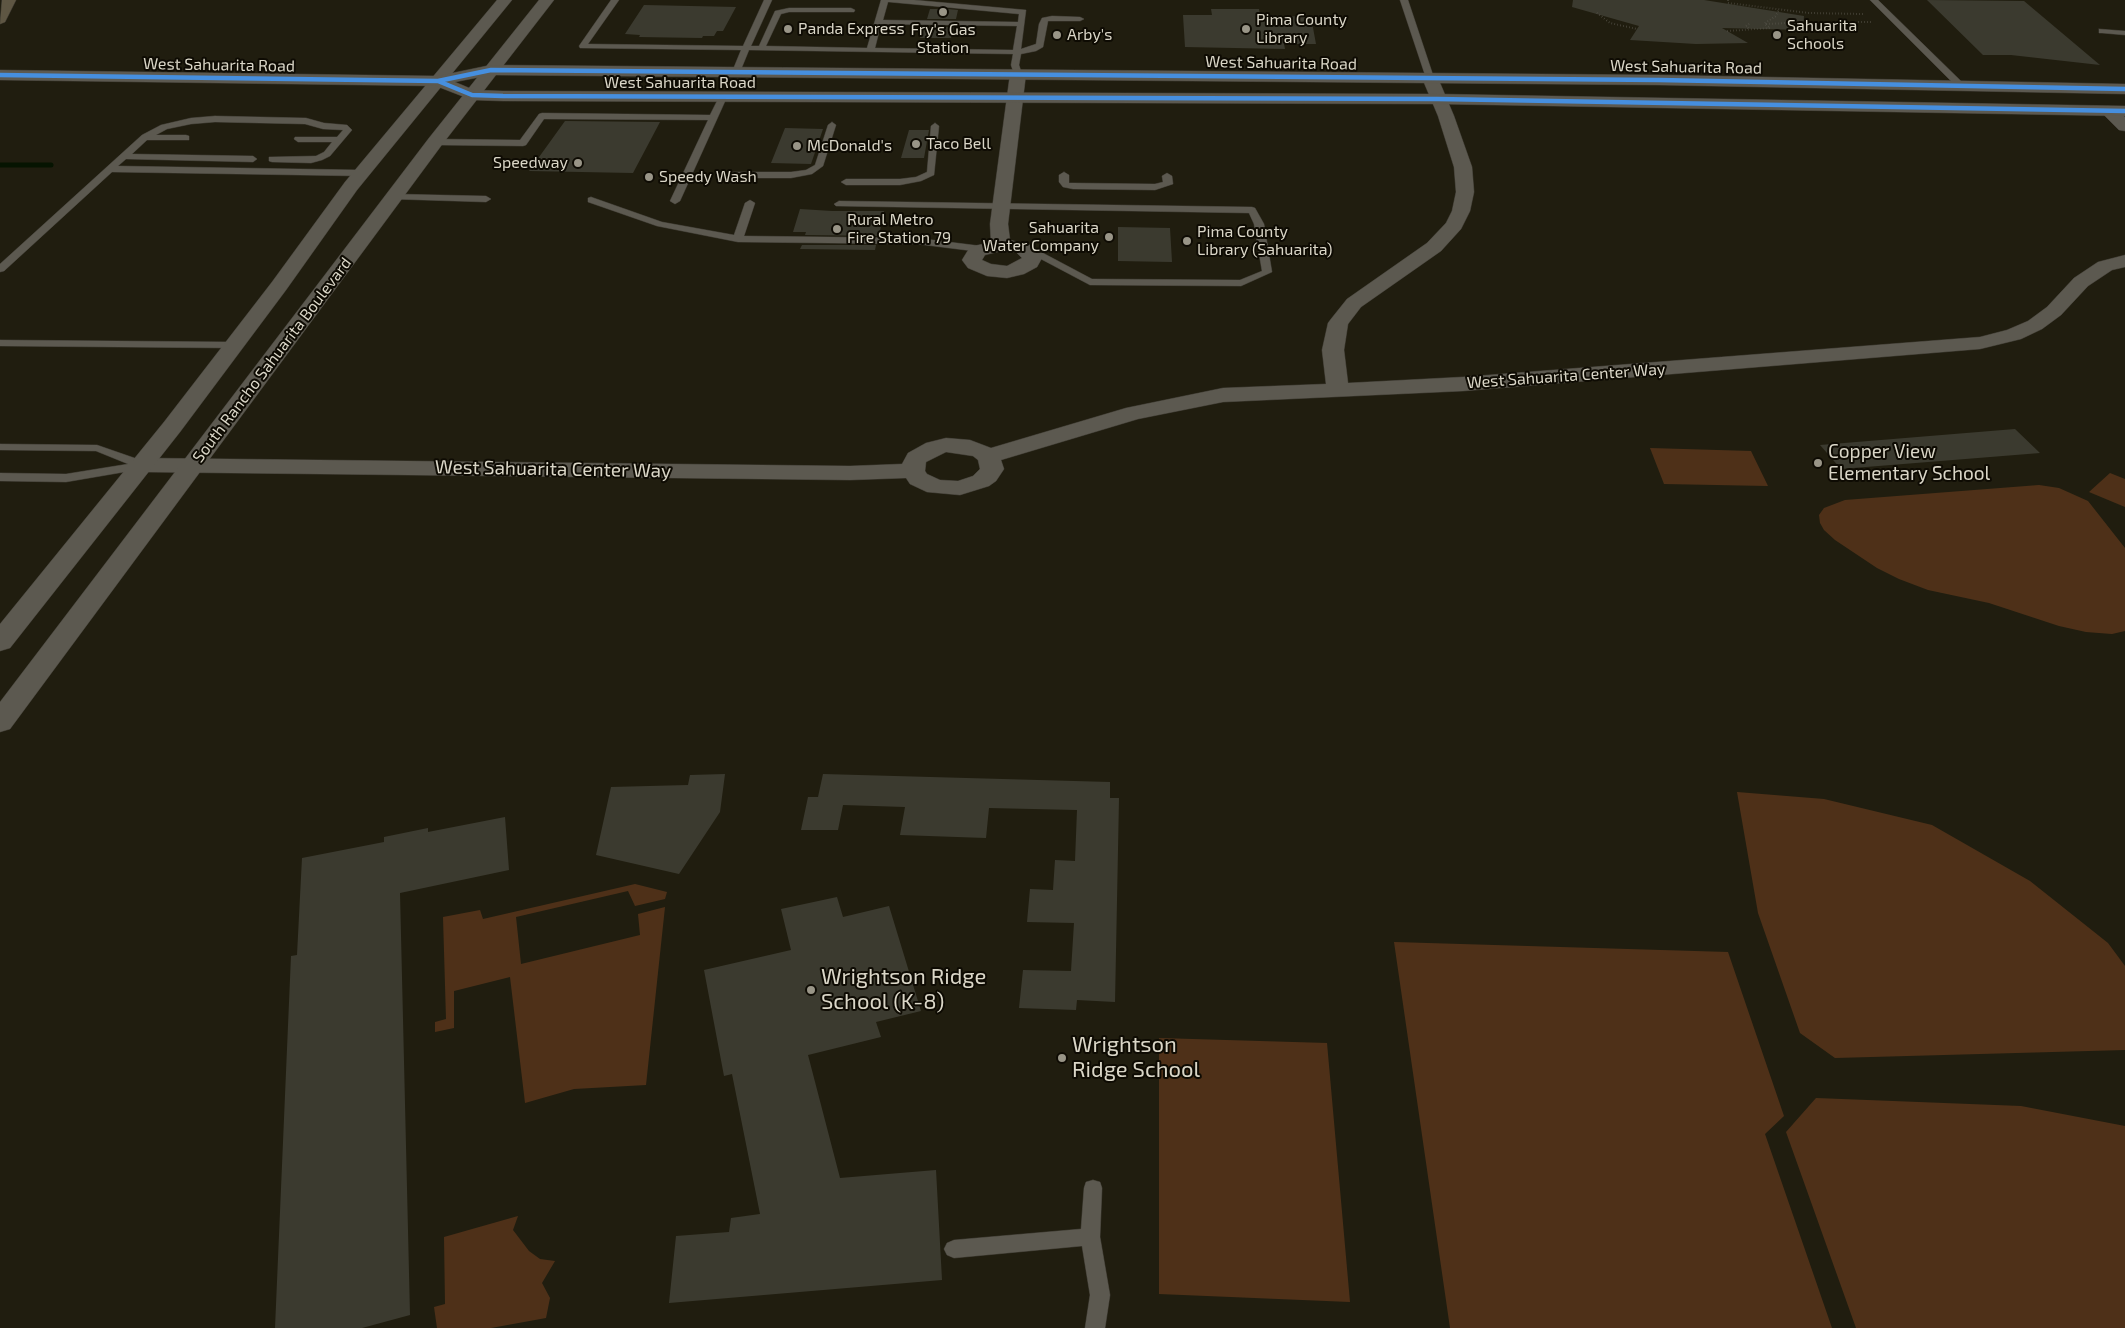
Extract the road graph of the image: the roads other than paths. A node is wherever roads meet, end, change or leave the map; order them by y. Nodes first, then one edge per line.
1 (9, 0) edge
2 (505, 0) edge
3 (547, 0) edge
4 (615, 0) edge
5 (768, 0) edge
6 (885, 0) edge
7 (889, 0) edge
8 (1404, 0) edge
9 (1874, 0) edge
10 (851, 10) dead end
11 (1080, 19) dead end
12 (0, 20) edge
13 (878, 22) junction
14 (1021, 24) junction
15 (2102, 31) dead end
16 (2125, 32) edge
17 (746, 48) junction
18 (761, 48) junction
19 (870, 50) junction
20 (1018, 52) junction
21 (491, 70) junction
22 (736, 72) junction
23 (1018, 74) junction
24 (0, 76) edge
25 (1430, 78) junction
26 (438, 81) junction
27 (1961, 86) junction
28 (2125, 89) edge
29 (472, 95) junction
30 (1014, 97) junction
31 (723, 98) junction
32 (1438, 99) junction
33 (2125, 102) edge
34 (2012, 109) junction
35 (2117, 111) edge
36 (714, 118) junction
37 (832, 125) dead end
38 (935, 126) dead end
39 (2125, 126) edge
40 (145, 137) junction
41 (186, 138) dead end
42 (298, 139) dead end
43 (340, 140) junction
44 (435, 142) junction
45 (124, 156) junction
46 (253, 159) dead end
47 (272, 159) dead end
48 (109, 169) junction
49 (362, 173) junction
50 (1064, 175) dead end
51 (1167, 176) dead end
52 (729, 178) dead end
53 (846, 182) dead end
54 (394, 197) junction
55 (486, 199) dead end
56 (591, 200) dead end
57 (675, 202) dead end
58 (750, 203) dead end
59 (839, 204) dead end
60 (1002, 207) junction
61 (738, 239) junction
62 (1000, 244) junction
63 (981, 249) junction
64 (1032, 257) junction
65 (2125, 261) edge
66 (0, 269) edge
67 (0, 343) edge
68 (235, 344) junction
69 (1338, 389) junction
70 (0, 447) edge
71 (988, 456) junction
72 (142, 465) junction
73 (193, 465) junction
74 (913, 471) junction
75 (0, 477) edge
76 (0, 642) edge
77 (0, 722) edge
78 (1093, 1188) dead end
79 (1090, 1236) junction
80 (954, 1249) dead end
81 (1095, 1328) edge

1 - 12 highway
2 - 26 street
3 - 21 street, South Rancho Sahuarita Boulevard
4 - 17 lane
5 - 17 lane
6 - 13 lane
7 - 14 lane
8 - 25 lane
9 - 27 lane
10 - 18 lane
11 - 20 lane
13 - 14 lane
13 - 19 lane
14 - 20 lane
15 - 16 lane
17 - 18 lane
17 - 22 lane
18 - 19 lane
19 - 20 lane
20 - 23 lane
21 - 22 street, West Sahuarita Road
21 - 26 street, West Sahuarita Road
21 - 29 street, South Rancho Sahuarita Boulevard
22 - 23 street, West Sahuarita Road
23 - 25 street, West Sahuarita Road
23 - 30 street
24 - 26 street, West Sahuarita Road
25 - 27 street, West Sahuarita Road
25 - 32 street
26 - 29 street, West Sahuarita Road
26 - 49 street
27 - 28 street, West Sahuarita Road
29 - 31 street, West Sahuarita Road
29 - 44 street, South Rancho Sahuarita Boulevard
30 - 31 street, West Sahuarita Road
30 - 32 street, West Sahuarita Road
30 - 60 street
31 - 36 lane
32 - 34 street, West Sahuarita Road
32 - 69 street
33 - 34 street
34 - 35 street, West Sahuarita Road
35 - 39 street
36 - 44 lane
36 - 57 lane
37 - 52 lane
38 - 53 lane
40 - 41 lane
40 - 43 lane
40 - 45 lane
42 - 43 lane
43 - 47 lane
44 - 54 street, South Rancho Sahuarita Boulevard
45 - 46 lane
45 - 48 lane
48 - 49 lane
48 - 66 lane
49 - 68 street
50 - 51 lane
54 - 55 lane
54 - 73 street, South Rancho Sahuarita Boulevard
56 - 61 lane
58 - 61 lane
59 - 60 lane
60 - 62 street
60 - 64 lane
61 - 63 lane
62 - 63 street
62 - 64 street
63 - 64 street
65 - 69 street, West Sahuarita Center Way
67 - 68 lane
68 - 72 street
69 - 71 street, West Sahuarita Center Way
70 - 72 lane
71 - 74 street
71 - 74 street
72 - 73 street, West Sahuarita Center Way
72 - 75 lane
72 - 76 street
73 - 74 street, West Sahuarita Center Way
73 - 77 street, South Rancho Sahuarita Boulevard
78 - 79 lane
79 - 80 lane
79 - 81 lane

